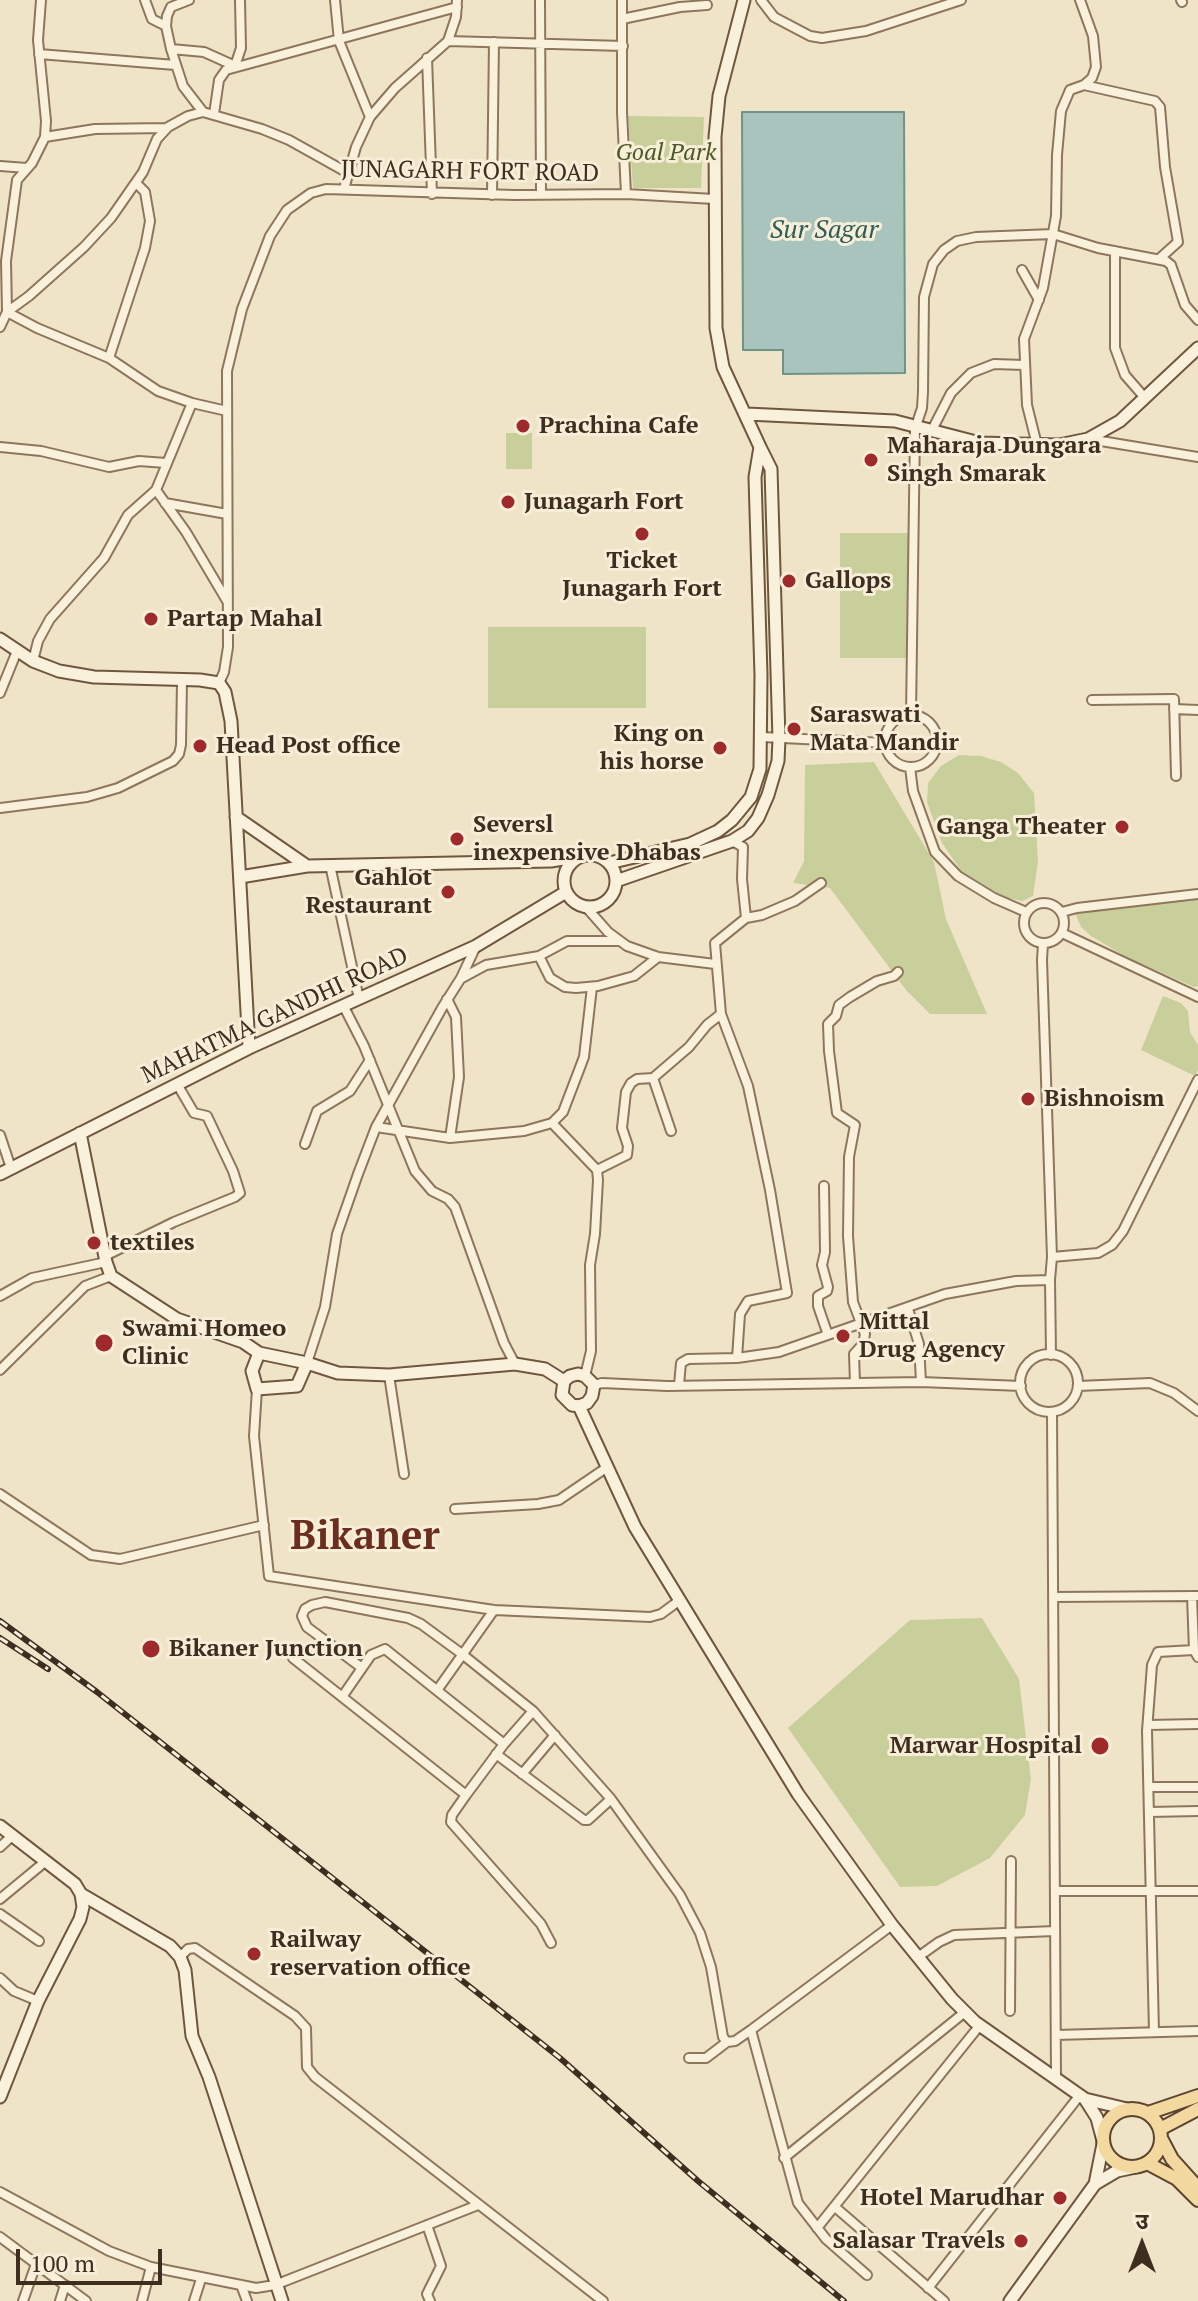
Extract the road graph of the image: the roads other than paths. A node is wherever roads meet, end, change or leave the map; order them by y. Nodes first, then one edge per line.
1 (41, 0) edge
2 (145, 0) edge
3 (189, 0) edge
4 (240, 0) edge
5 (335, 0) edge
6 (540, 0) edge
7 (622, 0) edge
8 (744, 0) edge
9 (761, 0) edge
10 (961, 0) edge
11 (1080, 0) edge
12 (457, 4) edge
13 (707, 5) dead end
14 (622, 19) junction
15 (166, 26) junction
16 (339, 41) junction
17 (448, 41) junction
18 (494, 42) junction
19 (539, 43) junction
20 (623, 46) junction
21 (171, 49) junction
22 (39, 54) junction
23 (427, 58) junction
24 (175, 65) junction
25 (235, 66) junction
26 (1084, 85) junction
27 (203, 112) junction
28 (214, 114) junction
29 (370, 117) junction
30 (168, 127) junction
31 (45, 137) junction
32 (0, 166) edge
33 (27, 168) junction
34 (348, 173) junction
35 (136, 183) junction
36 (344, 189) junction
37 (432, 194) junction
38 (541, 194) junction
39 (626, 194) junction
40 (492, 195) junction
41 (714, 199) junction
42 (1053, 234) junction
43 (1115, 251) junction
44 (1159, 259) junction
45 (1022, 270) dead end
46 (1039, 300) junction
47 (7, 312) junction
48 (1198, 320) edge
49 (0, 327) edge
50 (1198, 348) edge
51 (109, 358) junction
52 (1024, 365) junction
53 (1145, 398) junction
54 (192, 403) junction
55 (227, 411) junction
56 (747, 414) junction
57 (916, 425) junction
58 (932, 430) junction
59 (1088, 439) junction
60 (1037, 445) junction
61 (0, 447) edge
62 (760, 447) junction
63 (1198, 457) edge
64 (166, 463) junction
65 (156, 490) junction
66 (165, 503) junction
67 (227, 514) junction
68 (228, 602) junction
69 (0, 639) edge
70 (17, 651) junction
71 (33, 661) junction
72 (182, 680) junction
73 (219, 683) junction
74 (0, 693) edge
75 (1092, 700) dead end
76 (1174, 709) junction
77 (1198, 710) edge
78 (911, 715) junction
79 (762, 737) junction
80 (779, 739) junction
81 (885, 743) junction
82 (910, 767) junction
83 (1176, 776) dead end
84 (0, 808) edge
85 (236, 817) junction
86 (732, 841) junction
87 (581, 856) junction
88 (609, 863) junction
89 (330, 865) junction
90 (307, 866) junction
91 (240, 877) junction
92 (616, 881) junction
93 (821, 883) dead end
94 (566, 892) junction
95 (1198, 894) edge
96 (586, 907) junction
97 (1026, 912) junction
98 (1062, 912) junction
99 (746, 918) junction
100 (1062, 933) junction
101 (620, 941) junction
102 (1043, 943) junction
103 (476, 946) junction
104 (539, 956) junction
105 (658, 957) junction
106 (715, 964) junction
107 (898, 972) dead end
108 (461, 978) junction
109 (592, 987) junction
110 (1198, 997) edge
111 (359, 999) junction
112 (447, 999) junction
113 (344, 1007) junction
114 (721, 1014) junction
115 (249, 1048) junction
116 (370, 1060) junction
117 (653, 1078) junction
118 (1198, 1080) edge
119 (177, 1084) junction
120 (390, 1106) junction
121 (552, 1123) junction
122 (376, 1127) junction
123 (399, 1129) junction
124 (671, 1131) dead end
125 (80, 1133) junction
126 (0, 1135) edge
127 (450, 1138) junction
128 (305, 1144) dead end
129 (597, 1170) junction
130 (5, 1171) edge
131 (824, 1186) dead end
132 (1052, 1257) junction
133 (106, 1259) junction
134 (111, 1276) junction
135 (1050, 1280) junction
136 (0, 1296) edge
137 (908, 1309) junction
138 (859, 1323) junction
139 (828, 1335) junction
140 (259, 1353) junction
141 (1051, 1355) junction
142 (737, 1358) junction
143 (307, 1363) junction
144 (515, 1364) junction
145 (0, 1370) edge
146 (389, 1375) junction
147 (564, 1381) junction
148 (589, 1381) junction
149 (921, 1382) junction
150 (855, 1383) junction
151 (679, 1385) junction
152 (1021, 1386) junction
153 (1078, 1386) junction
154 (257, 1389) junction
155 (579, 1406) junction
156 (1198, 1411) edge
157 (1052, 1412) junction
158 (606, 1468) junction
159 (404, 1474) dead end
160 (0, 1494) edge
161 (455, 1509) dead end
162 (264, 1525) junction
163 (1195, 1596) edge
164 (1053, 1597) junction
165 (680, 1600) junction
166 (494, 1610) junction
167 (462, 1654) junction
168 (1196, 1654) edge
169 (293, 1658) dead end
170 (362, 1668) junction
171 (438, 1689) junction
172 (342, 1697) junction
173 (533, 1711) junction
174 (1198, 1724) edge
175 (1148, 1725) junction
176 (555, 1735) junction
177 (504, 1744) junction
178 (496, 1754) junction
179 (522, 1774) junction
180 (1149, 1787) junction
181 (1198, 1787) edge
182 (466, 1795) junction
183 (611, 1799) junction
184 (1198, 1811) edge
185 (1149, 1812) junction
186 (0, 1826) edge
187 (12, 1836) junction
188 (0, 1847) edge
189 (46, 1861) junction
190 (1011, 1861) dead end
191 (1152, 1890) junction
192 (1055, 1891) junction
193 (1198, 1891) edge
194 (81, 1894) junction
195 (0, 1899) edge
196 (0, 1914) edge
197 (892, 1925) junction
198 (1055, 1931) junction
199 (1011, 1932) junction
200 (39, 1941) dead end
201 (551, 1943) dead end
202 (180, 1957) junction
203 (918, 1957) junction
204 (0, 1978) edge
205 (38, 2001) junction
206 (1010, 2011) dead end
207 (965, 2012) junction
208 (980, 2025) junction
209 (751, 2030) junction
210 (1198, 2031) edge
211 (1154, 2032) junction
212 (1056, 2035) junction
213 (727, 2042) junction
214 (689, 2058) dead end
215 (1056, 2076) junction
216 (1198, 2096) edge
217 (0, 2097) edge
218 (1082, 2097) junction
219 (1127, 2109) junction
220 (1198, 2109) edge
221 (1148, 2113) junction
222 (1161, 2135) junction
223 (1103, 2141) junction
224 (784, 2158) junction
225 (1142, 2165) junction
226 (1095, 2184) junction
227 (1198, 2188) edge
228 (0, 2192) edge
229 (1198, 2200) edge
230 (478, 2205) junction
231 (835, 2207) junction
232 (427, 2225) junction
233 (817, 2228) junction
234 (0, 2237) edge
235 (36, 2264) junction
236 (151, 2267) junction
237 (867, 2275) dead end
238 (201, 2279) junction
239 (65, 2285) junction
240 (241, 2285) junction
241 (275, 2285) junction
242 (928, 2288) junction
243 (23, 2301) edge
244 (60, 2301) edge
245 (86, 2301) edge
246 (142, 2301) edge
247 (194, 2301) edge
248 (247, 2301) edge
249 (282, 2301) edge
250 (430, 2301) edge
251 (603, 2301) edge
252 (944, 2301) edge
253 (1010, 2301) edge

1 - 22 street
2 - 15 street
3 - 15 street
4 - 25 street
5 - 16 street
6 - 19 street
7 - 14 street
8 - 41 street
9 - 10 street
11 - 26 street
12 - 16 street
12 - 17 street
13 - 14 street
14 - 20 street
15 - 21 street
16 - 25 street
16 - 29 street
17 - 18 street
17 - 23 street
18 - 19 street
18 - 40 street
19 - 20 street
19 - 38 street
20 - 39 street
21 - 24 street
21 - 25 street
22 - 24 street
22 - 31 street
23 - 29 street
23 - 37 street
24 - 27 street
25 - 28 street
26 - 42 street
26 - 44 street
27 - 28 street
27 - 30 street
28 - 34 street
29 - 34 street
30 - 31 street
30 - 35 street
31 - 33 street
32 - 33 street
33 - 47 street
34 - 36 street
35 - 47 street
35 - 51 street
36 - 37 street, JUNAGARH FORT ROAD
36 - 55 street, JUNAGARH FORT ROAD
37 - 40 street, JUNAGARH FORT ROAD
38 - 39 street, JUNAGARH FORT ROAD
38 - 40 street, JUNAGARH FORT ROAD
39 - 41 street, JUNAGARH FORT ROAD
41 - 56 street
42 - 43 street
42 - 46 street
42 - 57 street
43 - 44 street
43 - 53 street
44 - 48 street
45 - 46 street
46 - 52 street
47 - 49 street
47 - 51 street
50 - 53 street
51 - 54 street
52 - 58 street
52 - 60 street
53 - 59 street
54 - 55 street
54 - 64 street
55 - 67 street, JUNAGARH FORT ROAD
56 - 57 street
56 - 62 street
57 - 58 street
57 - 78 street
58 - 60 street
59 - 60 street
59 - 63 street
61 - 64 street
62 - 79 street
62 - 80 street
64 - 65 street
65 - 66 street
65 - 71 street
66 - 67 street
66 - 68 street
67 - 68 street, JUNAGARH FORT ROAD
68 - 73 street, JUNAGARH FORT ROAD
69 - 70 street
70 - 71 street
70 - 74 street
71 - 72 street
72 - 73 street
72 - 84 street
73 - 85 street
75 - 76 street
76 - 77 street
76 - 83 street
78 - 81 street
78 - 82 street
79 - 80 street
79 - 88 street
80 - 81 street
80 - 86 street
81 - 82 street
82 - 97 street
85 - 90 street
85 - 91 street
86 - 92 street
86 - 99 street
87 - 88 street
87 - 89 street
87 - 94 street
88 - 92 street
89 - 90 street
89 - 111 street
90 - 91 street
91 - 115 street
92 - 96 street
93 - 99 street
94 - 96 street
94 - 103 street, MAHATMA GANDHI ROAD
95 - 98 street
96 - 101 street
97 - 98 street
97 - 102 street
98 - 100 street
99 - 106 street
100 - 102 street
100 - 110 street
101 - 104 street
101 - 105 street
102 - 132 street
103 - 108 street
103 - 111 street, MAHATMA GANDHI ROAD
104 - 108 street
104 - 109 street
105 - 106 street
105 - 109 street
106 - 114 street
107 - 138 street
108 - 112 street
109 - 121 street
111 - 113 street, MAHATMA GANDHI ROAD
112 - 120 street
112 - 127 street
113 - 115 street, MAHATMA GANDHI ROAD
113 - 116 street
114 - 117 street
114 - 142 street
115 - 119 street, MAHATMA GANDHI ROAD
116 - 120 street
116 - 128 street
117 - 124 street
117 - 129 street
118 - 132 street
119 - 125 street, MAHATMA GANDHI ROAD
119 - 133 street
120 - 122 street
120 - 123 street
121 - 127 street
121 - 129 street
122 - 123 street
122 - 143 street
123 - 127 street
123 - 144 street
125 - 130 street, MAHATMA GANDHI ROAD
125 - 133 street
126 - 130 street
129 - 148 street
131 - 139 street
132 - 135 street
133 - 134 street
133 - 136 street
134 - 140 street
134 - 145 street
135 - 137 street
135 - 141 street
137 - 138 street
137 - 149 street
138 - 139 street
138 - 150 street
139 - 142 street
140 - 143 street
140 - 154 street
141 - 152 street
141 - 153 street
142 - 151 street
143 - 146 street
143 - 154 street
144 - 146 street
144 - 147 street
146 - 159 street
147 - 148 street
147 - 155 street
148 - 151 street
148 - 155 street
149 - 150 street
149 - 152 street
150 - 151 street
152 - 157 street
153 - 156 street
153 - 157 street
154 - 162 street
155 - 158 street
157 - 164 street
158 - 161 street
158 - 165 street
160 - 162 street
162 - 166 street
163 - 164 street
163 - 168 street
164 - 192 street
165 - 166 street
165 - 197 street
166 - 167 street
167 - 170 street
167 - 171 street
167 - 173 street
168 - 175 street
169 - 172 street
170 - 171 street
170 - 172 street
171 - 177 street
172 - 182 street
173 - 176 street
173 - 177 street
174 - 175 street
175 - 180 street
176 - 179 street
176 - 183 street
177 - 178 street
178 - 179 street
178 - 182 street
179 - 183 street
180 - 181 street
180 - 185 street
182 - 201 street
183 - 213 street
184 - 185 street
185 - 191 street
186 - 187 street
187 - 188 street
187 - 189 street
189 - 194 street
189 - 195 street
190 - 199 street
191 - 192 street
191 - 193 street
191 - 211 street
192 - 198 street
194 - 202 street
194 - 205 street
196 - 200 street
197 - 203 street
197 - 209 street
198 - 199 street
198 - 212 street
199 - 203 street
199 - 206 street
202 - 230 street
202 - 241 street
203 - 207 street
204 - 205 street
205 - 217 street
207 - 208 street
207 - 224 street
208 - 215 street
208 - 231 street
209 - 213 street
209 - 224 street
210 - 211 street
211 - 212 street
212 - 215 street
213 - 214 street
215 - 218 street
216 - 221 main road
218 - 219 street
218 - 223 street
218 - 242 street
219 - 221 main road
219 - 223 main road
220 - 222 main road
221 - 222 main road
222 - 225 main road
222 - 227 main road
223 - 225 main road
223 - 226 street
224 - 233 street
225 - 226 street
225 - 229 main road
226 - 253 street
228 - 236 street
230 - 232 street
230 - 251 street
231 - 233 street
231 - 242 street
232 - 241 street
232 - 250 street
233 - 237 street
234 - 235 street
235 - 239 street
235 - 243 street
236 - 238 street
236 - 246 street
238 - 240 street
238 - 247 street
239 - 244 street
239 - 245 street
240 - 241 street
240 - 248 street
241 - 249 street
242 - 252 street

